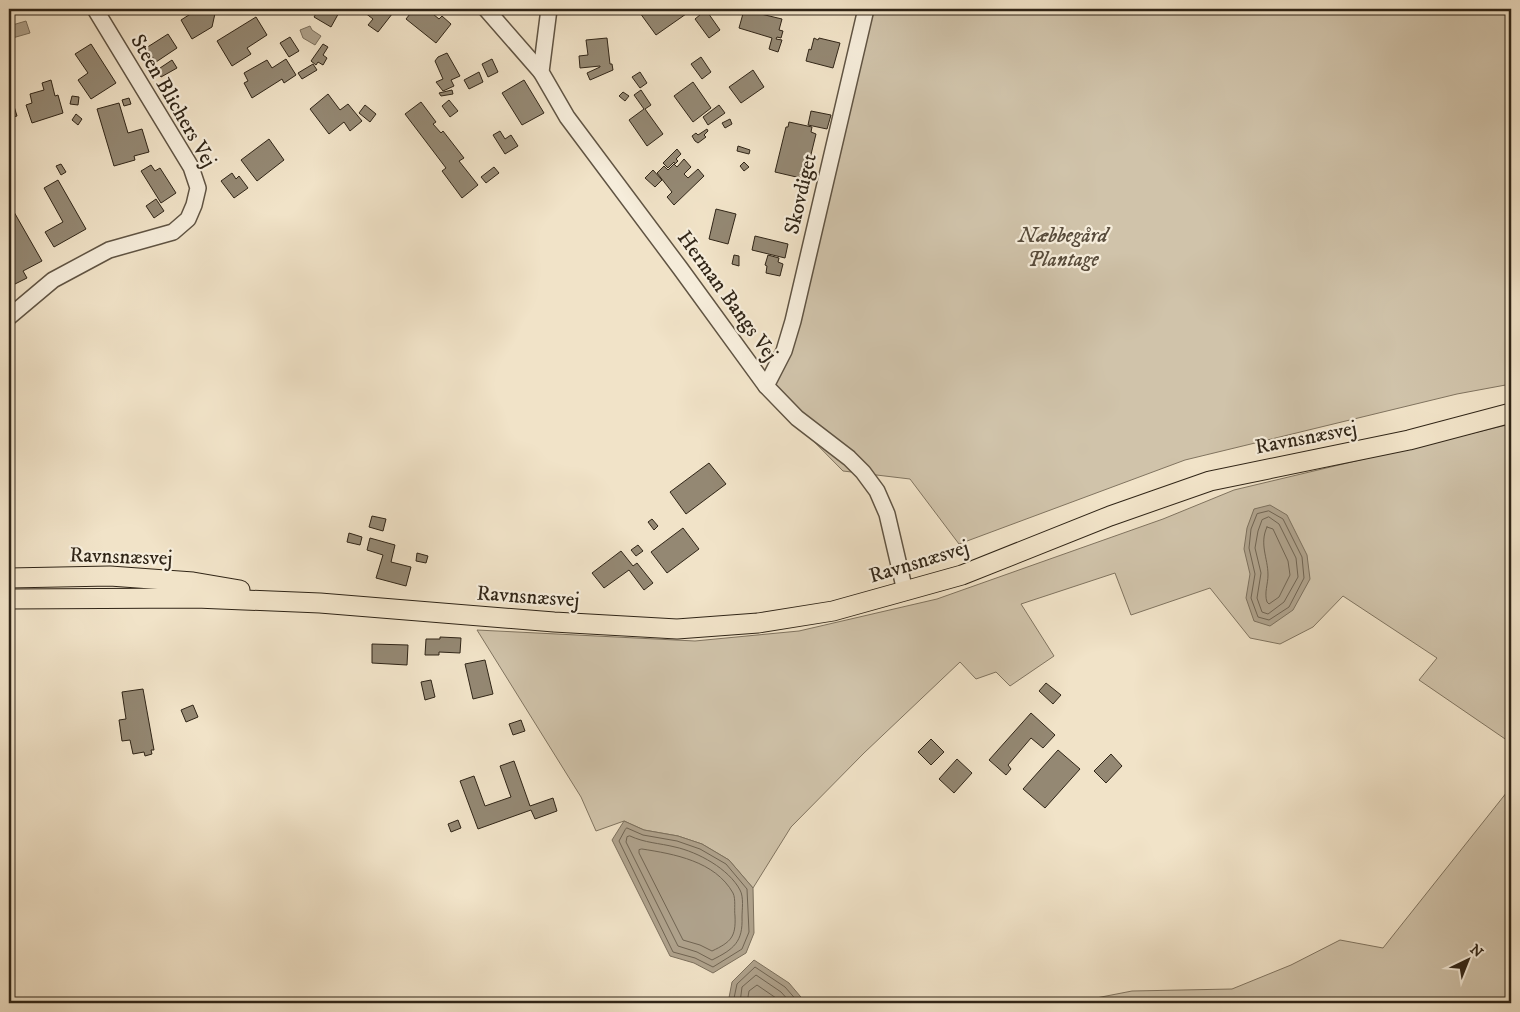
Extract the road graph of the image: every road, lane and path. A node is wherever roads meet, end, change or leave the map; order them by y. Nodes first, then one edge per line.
1 (95, 9) edge
2 (486, 9) edge
3 (549, 9) edge
4 (866, 9) edge
5 (541, 72) junction
6 (9, 317) edge
7 (766, 386) junction
8 (1511, 414) edge
9 (9, 578) edge
10 (905, 591) junction
11 (9, 599) edge
12 (320, 603) junction

1 - 6 street, Steen Blichers Vej
2 - 5 street, Herman Bangs Vej
3 - 5 street
4 - 7 street, Skovdiget
5 - 7 street, Herman Bangs Vej
7 - 10 street, Herman Bangs Vej
8 - 10 main road, Ravnsnæsvej
9 - 12 main road, Ravnsnæsvej
10 - 12 main road, Ravnsnæsvej
11 - 12 main road, Ravnsnæsvej

